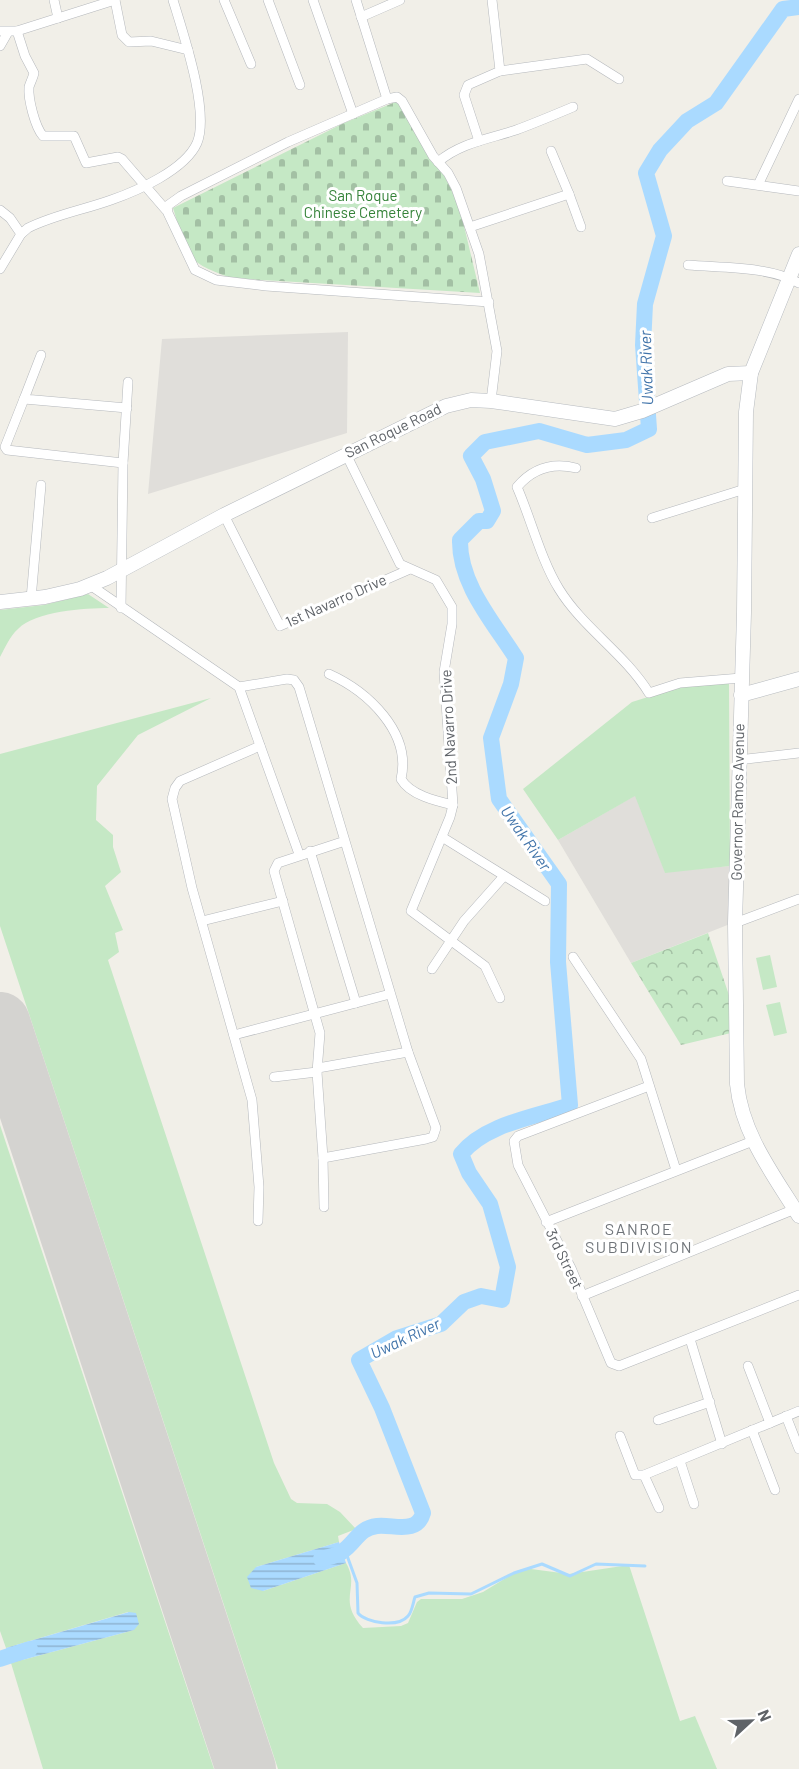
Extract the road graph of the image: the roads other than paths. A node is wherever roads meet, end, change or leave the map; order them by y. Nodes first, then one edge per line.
1 (54, 0) edge
2 (115, 0) edge
3 (173, 0) edge
4 (224, 0) edge
5 (268, 0) edge
6 (312, 0) edge
7 (356, 0) edge
8 (400, 0) edge
9 (492, 0) edge
10 (361, 17) junction
11 (58, 18) junction
12 (8, 31) edge
13 (0, 46) edge
14 (188, 50) junction
15 (251, 64) dead end
16 (500, 71) junction
17 (619, 79) dead end
18 (300, 85) dead end
19 (387, 99) junction
20 (799, 99) edge
21 (573, 107) dead end
22 (353, 114) junction
23 (479, 141) junction
24 (551, 151) dead end
25 (438, 162) junction
26 (727, 181) dead end
27 (144, 184) junction
28 (758, 185) junction
29 (799, 191) edge
30 (569, 194) junction
31 (0, 210) edge
32 (166, 210) junction
33 (10, 218) junction
34 (0, 223) edge
35 (581, 227) dead end
36 (470, 228) junction
37 (21, 234) junction
38 (799, 254) edge
39 (688, 265) dead end
40 (0, 269) edge
41 (794, 280) edge
42 (489, 302) junction
43 (41, 355) dead end
44 (752, 373) junction
45 (128, 382) dead end
46 (24, 399) junction
47 (491, 401) junction
48 (127, 408) junction
49 (346, 454) junction
50 (123, 463) junction
51 (576, 468) dead end
52 (41, 485) dead end
53 (745, 489) junction
54 (224, 515) junction
55 (652, 518) dead end
56 (408, 570) junction
57 (120, 571) junction
58 (90, 585) junction
59 (31, 599) junction
60 (0, 602) edge
61 (121, 608) junction
62 (329, 674) dead end
63 (741, 678) junction
64 (799, 679) edge
65 (239, 687) junction
66 (741, 695) junction
67 (260, 746) junction
68 (799, 753) edge
69 (738, 760) junction
70 (453, 804) junction
71 (442, 837) junction
72 (345, 841) junction
73 (309, 851) junction
74 (299, 854) junction
75 (504, 876) junction
76 (799, 899) edge
77 (283, 901) junction
78 (545, 901) dead end
79 (202, 921) junction
80 (735, 923) junction
81 (452, 940) junction
82 (573, 957) dead end
83 (432, 969) dead end
84 (390, 994) junction
85 (500, 998) dead end
86 (356, 1003) junction
87 (315, 1012) junction
88 (234, 1035) junction
89 (408, 1052) junction
90 (317, 1070) junction
91 (274, 1077) dead end
92 (649, 1086) junction
93 (753, 1141) junction
94 (323, 1158) junction
95 (676, 1170) junction
96 (324, 1207) dead end
97 (797, 1213) edge
98 (258, 1221) dead end
99 (546, 1222) junction
100 (799, 1295) edge
101 (582, 1296) junction
102 (690, 1339) junction
103 (748, 1366) dead end
104 (710, 1402) junction
105 (799, 1411) edge
106 (786, 1416) junction
107 (658, 1420) dead end
108 (770, 1423) junction
109 (752, 1430) junction
110 (620, 1436) dead end
111 (722, 1444) junction
112 (799, 1449) edge
113 (680, 1461) junction
114 (644, 1475) junction
115 (775, 1490) dead end
116 (694, 1504) dead end
117 (659, 1508) dead end

1 - 11 street
2 - 11 street
2 - 14 street
3 - 14 street
4 - 15 street
5 - 18 street
6 - 22 street
7 - 10 street
8 - 10 street
9 - 16 street
10 - 19 street
11 - 12 street
12 - 13 street
12 - 27 street
14 - 27 street
16 - 17 street
16 - 23 street
19 - 22 street
19 - 25 street
20 - 28 street
21 - 23 street
22 - 32 street
23 - 25 street
24 - 30 street
25 - 36 street
26 - 28 street
27 - 32 street
27 - 37 street
28 - 29 street
30 - 35 street
30 - 36 street
31 - 33 street
32 - 42 street
33 - 34 street
33 - 37 street
36 - 42 street
37 - 40 street
38 - 41 main road
39 - 41 street
41 - 44 main road
42 - 47 street
43 - 46 street
44 - 47 main road, San Roque Road
44 - 53 main road, Governor Ramos Avenue
45 - 48 street
46 - 48 street
46 - 50 street
47 - 49 main road, San Roque Road
48 - 50 street
49 - 54 main road, San Roque Road
49 - 56 street
50 - 57 street
51 - 63 street
52 - 59 street
53 - 55 street
53 - 63 main road, Governor Ramos Avenue
54 - 56 street, 1st Navarro Drive
54 - 57 main road, San Roque Road
56 - 70 street, 2nd Navarro Drive
57 - 58 main road, San Roque Road
57 - 61 street
58 - 59 main road, San Roque Road
58 - 61 street
59 - 60 main road, San Roque Road
61 - 65 street
62 - 70 street
63 - 66 main road, Governor Ramos Avenue
64 - 66 main road
65 - 67 street
65 - 72 street
66 - 69 main road, Governor Ramos Avenue
67 - 74 street
67 - 79 street
68 - 69 street
69 - 80 main road, Governor Ramos Avenue
70 - 71 street, 2nd Navarro Drive
71 - 75 street
71 - 81 street, 2nd Navarro Drive
72 - 73 street
72 - 84 street
73 - 74 street
73 - 86 street
74 - 77 street
75 - 78 street
75 - 81 street
76 - 80 street
77 - 79 street
77 - 87 street
79 - 88 street
80 - 93 main road, Governor Ramos Avenue
81 - 83 street
81 - 85 street
82 - 92 street
84 - 86 street
84 - 89 street
86 - 87 street
87 - 88 street
87 - 90 street
88 - 98 street
89 - 90 street
89 - 94 street
90 - 91 street
90 - 94 street
92 - 95 street
92 - 99 street, 3rd Street
93 - 95 street
93 - 97 main road, Governor Ramos Avenue
94 - 96 street
95 - 99 street
97 - 101 street
99 - 101 street, 3rd Street
100 - 102 street
101 - 102 street, 3rd Street
102 - 104 street
103 - 108 street
104 - 107 street
104 - 111 street
105 - 106 street
106 - 108 street
106 - 112 street
108 - 109 street
109 - 111 street
109 - 115 street
110 - 114 street
111 - 113 street
113 - 114 street
113 - 116 street
114 - 117 street

